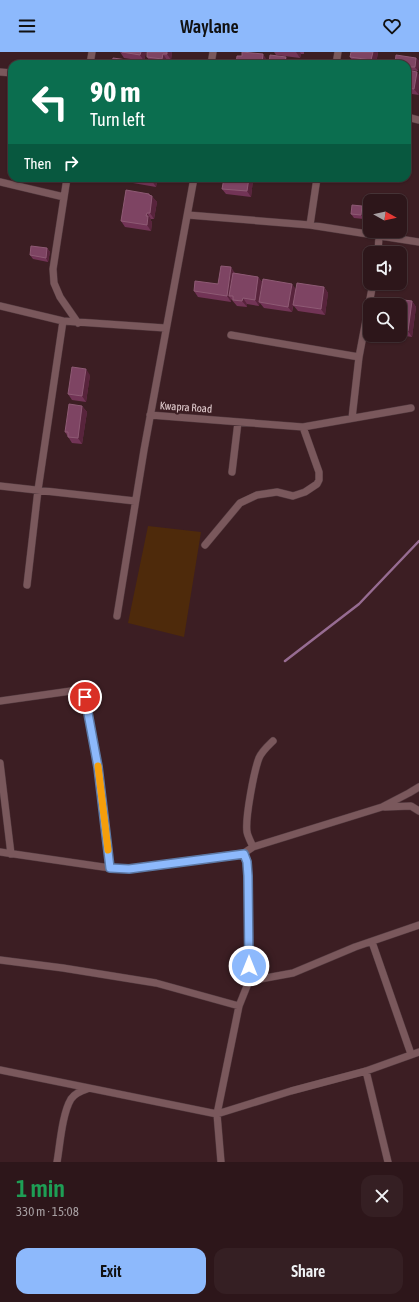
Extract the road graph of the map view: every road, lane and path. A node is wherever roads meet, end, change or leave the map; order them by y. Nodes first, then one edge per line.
1 (0, 182) edge
2 (66, 182) edge
3 (193, 182) edge
4 (316, 182) edge
5 (64, 197) junction
6 (188, 214) junction
7 (310, 226) junction
8 (363, 234) edge
9 (392, 238) edge
10 (419, 242) edge
11 (372, 290) edge
12 (0, 306) edge
13 (63, 321) junction
14 (78, 323) junction
15 (165, 328) junction
16 (231, 335) dead end
17 (359, 357) junction
18 (411, 408) dead end
19 (150, 415) junction
20 (352, 418) junction
21 (238, 422) junction
22 (303, 427) junction
23 (232, 472) dead end
24 (0, 486) edge
25 (38, 490) junction
26 (135, 501) junction
27 (205, 545) dead end
28 (27, 585) dead end
29 (117, 616) dead end
30 (0, 701) edge
31 (274, 741) dead end
32 (0, 763) edge
33 (419, 787) edge
34 (382, 807) junction
35 (419, 811) edge
36 (253, 847) junction
37 (0, 852) edge
38 (11, 854) junction
39 (244, 854) junction
40 (110, 868) junction
41 (419, 925) edge
42 (372, 942) junction
43 (0, 960) edge
44 (249, 981) junction
45 (239, 1006) junction
46 (419, 1052) edge
47 (411, 1054) junction
48 (0, 1070) edge
49 (366, 1071) junction
50 (87, 1089) junction
51 (218, 1114) junction
52 (57, 1162) edge
53 (221, 1162) edge
54 (388, 1162) edge

1 - 5 street
2 - 5 street
3 - 6 street, Kwapra Road
4 - 7 street
5 - 14 street
6 - 7 street
6 - 15 street, Kwapra Road
7 - 8 street
9 - 10 street
11 - 17 street
12 - 13 street
13 - 14 street
13 - 25 street
14 - 15 street
15 - 19 street, Kwapra Road
16 - 17 street
17 - 20 street
18 - 20 street, Kwapra Road
19 - 21 street, Kwapra Road
19 - 26 street
20 - 22 street, Kwapra Road
21 - 22 street, Kwapra Road
21 - 23 street
22 - 27 street
24 - 25 street
25 - 26 street
25 - 28 street
26 - 29 street
30 - 40 street
31 - 36 street
32 - 38 street
33 - 34 street
34 - 35 street
34 - 36 street
36 - 39 street
37 - 38 street
38 - 40 street
39 - 40 street
39 - 44 street
41 - 42 street
42 - 44 street
42 - 47 street
43 - 45 street
44 - 45 street
45 - 51 street
46 - 47 street
47 - 49 street
48 - 50 street
49 - 51 street
49 - 54 street
50 - 51 street
50 - 52 street
51 - 53 street

